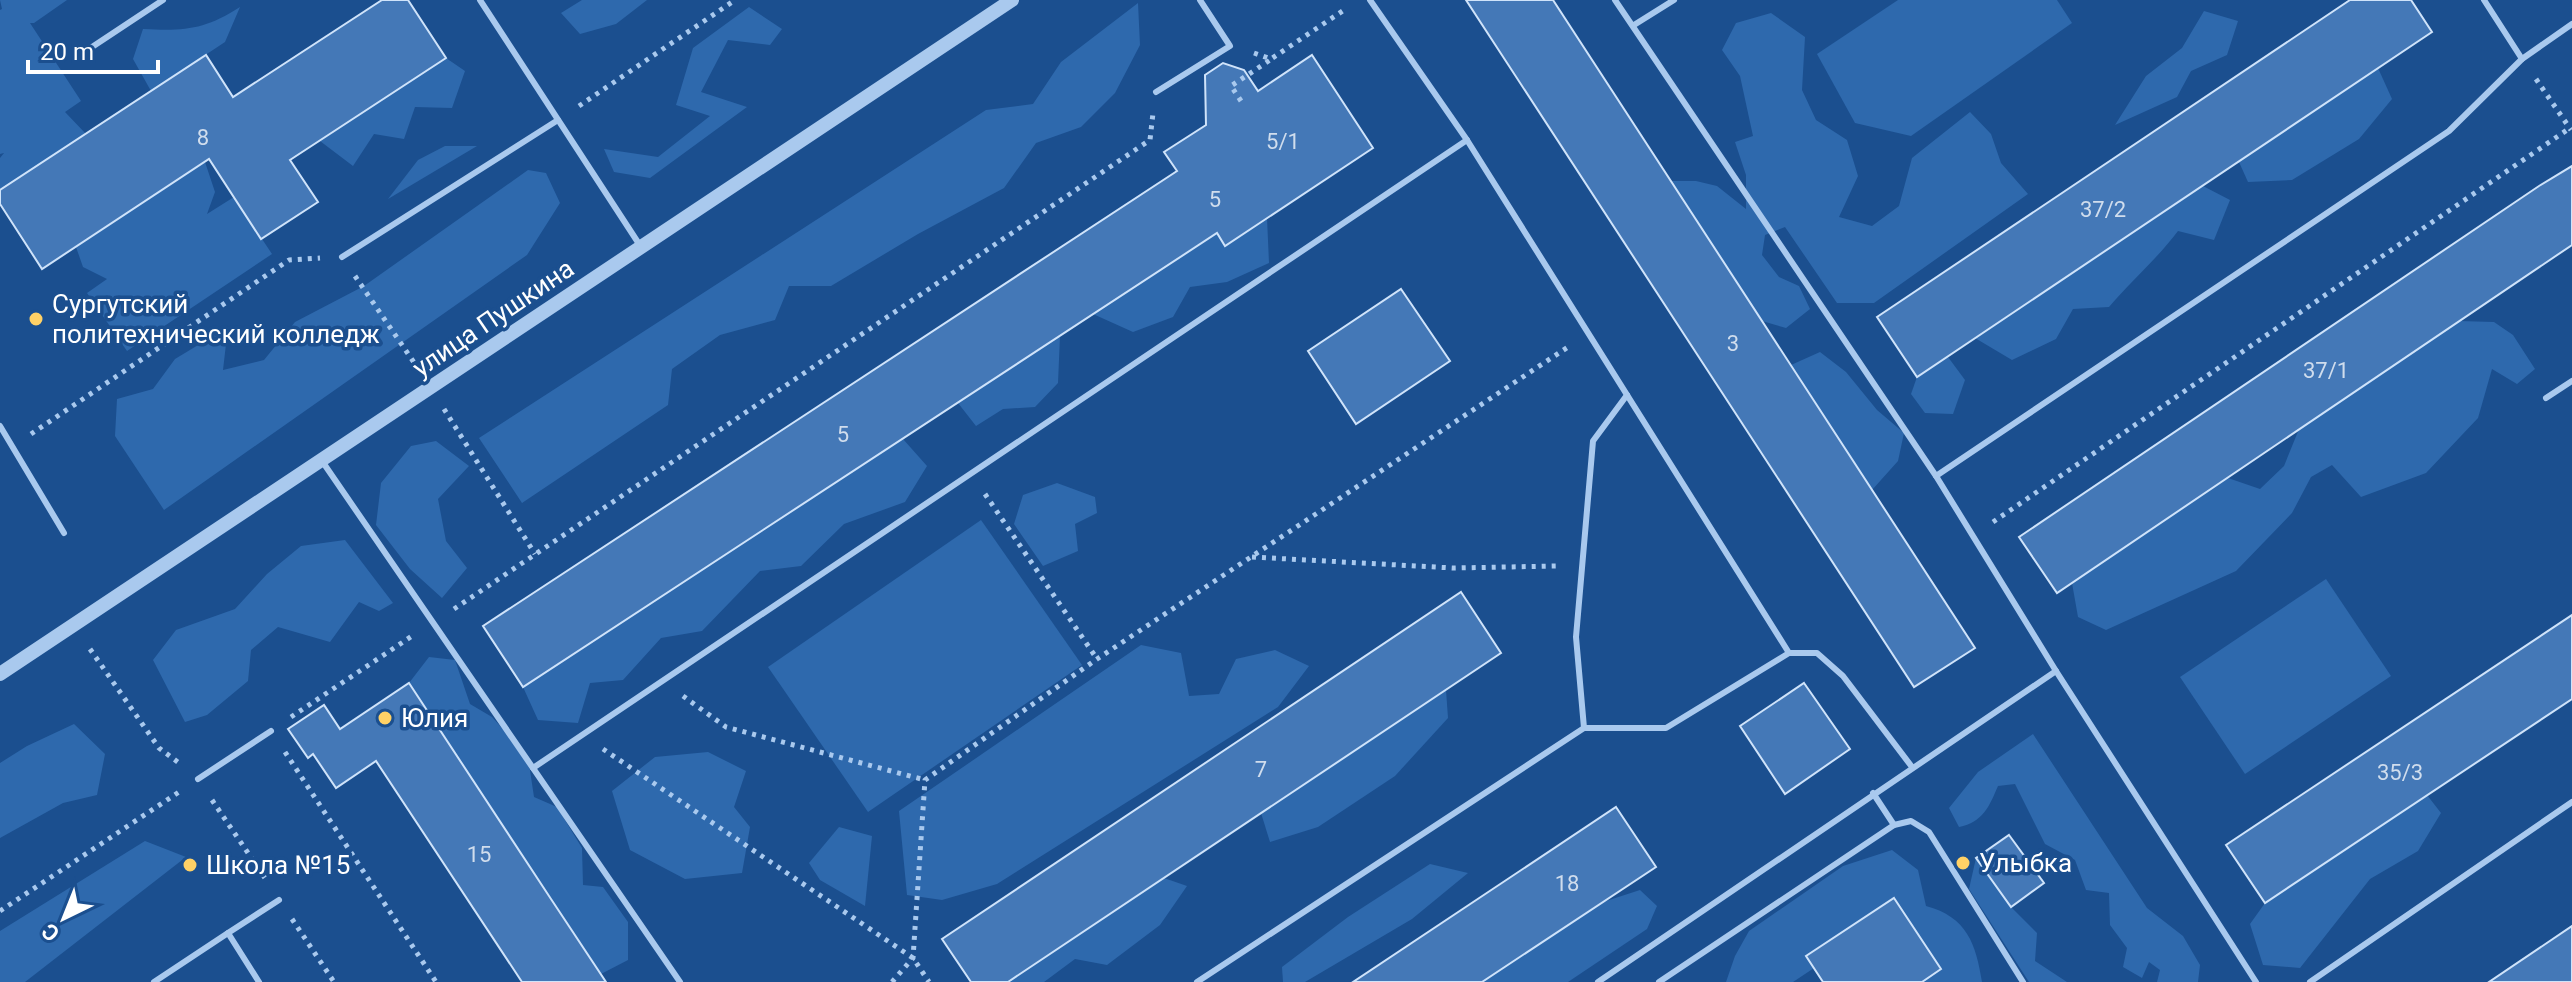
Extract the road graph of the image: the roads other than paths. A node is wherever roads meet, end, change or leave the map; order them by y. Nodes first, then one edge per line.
1 (163, 0) edge
2 (480, 0) edge
3 (1012, 0) edge
4 (1200, 0) edge
5 (1370, 0) edge
6 (1615, 0) edge
7 (1674, 0) edge
8 (2484, 0) edge
9 (2572, 24) edge
10 (1634, 25) junction
11 (86, 51) dead end
12 (2522, 59) junction
13 (1156, 92) road end
14 (558, 120) junction
15 (1467, 140) junction
16 (641, 247) junction
17 (342, 257) road end
18 (2572, 381) edge
19 (1627, 395) junction
20 (2546, 398) dead end
21 (0, 426) edge
22 (322, 461) junction
23 (1936, 476) junction
24 (64, 533) dead end
25 (1789, 653) junction
26 (2056, 671) junction
27 (0, 674) edge
28 (1584, 728) junction
29 (271, 731) road end
30 (1912, 767) junction
31 (533, 768) junction
32 (198, 779) road end
33 (1873, 793) junction
34 (2572, 802) edge
35 (1894, 825) junction
36 (279, 900) dead end
37 (228, 933) junction
38 (154, 982) edge
39 (259, 982) edge
40 (680, 982) edge
41 (1197, 982) edge
42 (1598, 982) edge
43 (1659, 982) edge
44 (2023, 982) edge
45 (2256, 982) edge
46 (2310, 982) edge

1 - 11 lane
2 - 14 lane
3 - 16 street, улица Пушкина
4 - 13 lane
5 - 15 lane
6 - 10 lane
7 - 10 lane
8 - 12 lane
9 - 12 lane
10 - 23 lane
12 - 23 lane
14 - 16 lane
14 - 17 lane
15 - 19 lane
15 - 31 lane
16 - 22 street, улица Пушкина
18 - 20 lane
19 - 25 lane
19 - 28 lane
21 - 24 lane
22 - 27 street, улица Пушкина
22 - 31 lane
23 - 26 lane
25 - 28 lane
25 - 30 lane
26 - 30 lane
26 - 45 lane
28 - 41 lane
29 - 32 lane
30 - 33 lane
31 - 40 lane
33 - 35 lane
33 - 42 lane
34 - 46 lane
35 - 43 lane
35 - 44 lane
36 - 37 lane
37 - 38 lane
37 - 39 lane

